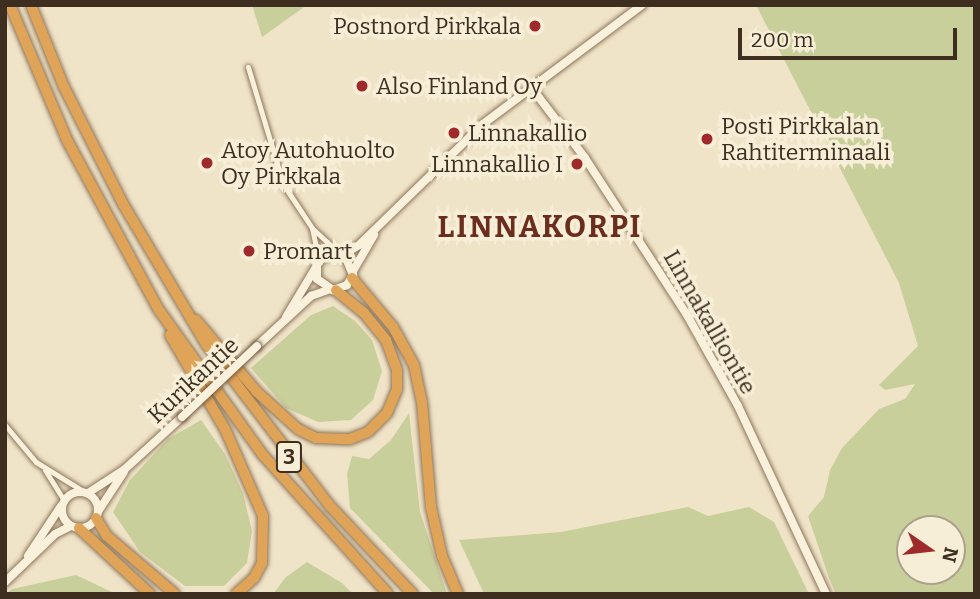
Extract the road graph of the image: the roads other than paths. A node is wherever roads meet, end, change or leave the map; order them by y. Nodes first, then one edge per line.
1 (10, 5) edge
2 (31, 5) edge
3 (642, 5) edge
4 (248, 67) dead end
5 (531, 87) junction
6 (381, 223) junction
7 (312, 228) junction
8 (341, 254) junction
9 (318, 265) junction
10 (353, 274) junction
11 (333, 290) junction
12 (183, 306) junction
13 (159, 310) junction
14 (286, 317) junction
15 (5, 425) edge
16 (125, 469) junction
17 (45, 470) junction
18 (86, 492) junction
19 (63, 503) junction
20 (97, 514) junction
21 (75, 527) junction
22 (26, 562) junction
23 (5, 582) edge
24 (149, 594) edge
25 (175, 594) edge
26 (236, 594) edge
27 (388, 594) edge
28 (413, 594) edge
29 (458, 594) edge
30 (826, 594) edge

1 - 13 highway, 3
2 - 12 highway, 3
3 - 5 main road
4 - 7 street
5 - 6 main road
5 - 30 main road, Linnakalliontie
6 - 8 main road
6 - 10 main road
7 - 8 street
7 - 9 street
8 - 9 main road
8 - 10 main road
9 - 11 main road
9 - 14 main road, Kurikantie
10 - 11 main road
10 - 29 highway
11 - 12 highway
11 - 14 main road, Kurikantie
12 - 28 highway, 3
13 - 26 highway
13 - 27 highway, 3
14 - 16 main road, Kurikantie, bridge
15 - 17 street
16 - 18 main road, Kurikantie
16 - 20 main road, Kurikantie
17 - 18 street
17 - 19 street
18 - 19 main road
18 - 20 main road
19 - 21 main road
19 - 22 main road
20 - 21 main road
20 - 25 highway
21 - 22 main road
21 - 24 highway
22 - 23 main road

